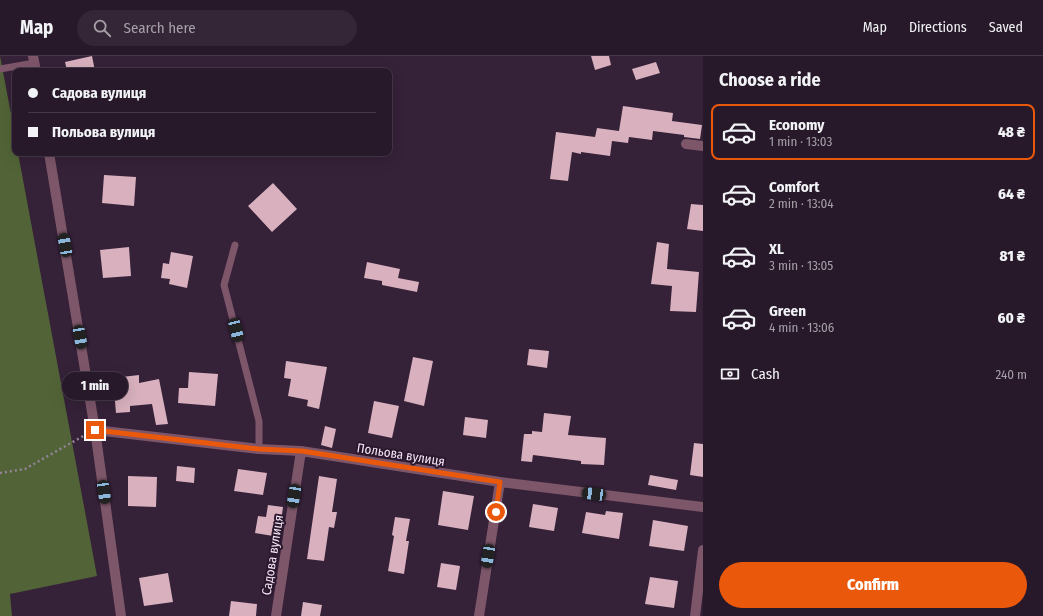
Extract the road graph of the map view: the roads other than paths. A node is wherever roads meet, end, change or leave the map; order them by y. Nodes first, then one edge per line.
1 (35, 63) edge
2 (0, 69) edge
3 (686, 144) dead end
4 (703, 146) edge
5 (49, 156) edge
6 (234, 244) dead end
7 (95, 430) junction
8 (259, 449) junction
9 (302, 451) junction
10 (500, 482) junction
11 (703, 507) edge
12 (703, 550) edge
13 (121, 616) edge
14 (276, 616) edge
15 (479, 616) edge
16 (695, 616) edge

1 - 2 lane
3 - 4 street
5 - 7 street
6 - 8 lane
7 - 8 street, Польова вулиця
7 - 13 street
8 - 9 street, Польова вулиця
9 - 10 street, Польова вулиця
9 - 14 street, Садова вулиця
10 - 11 street, Польова вулиця
10 - 15 street
12 - 16 street

